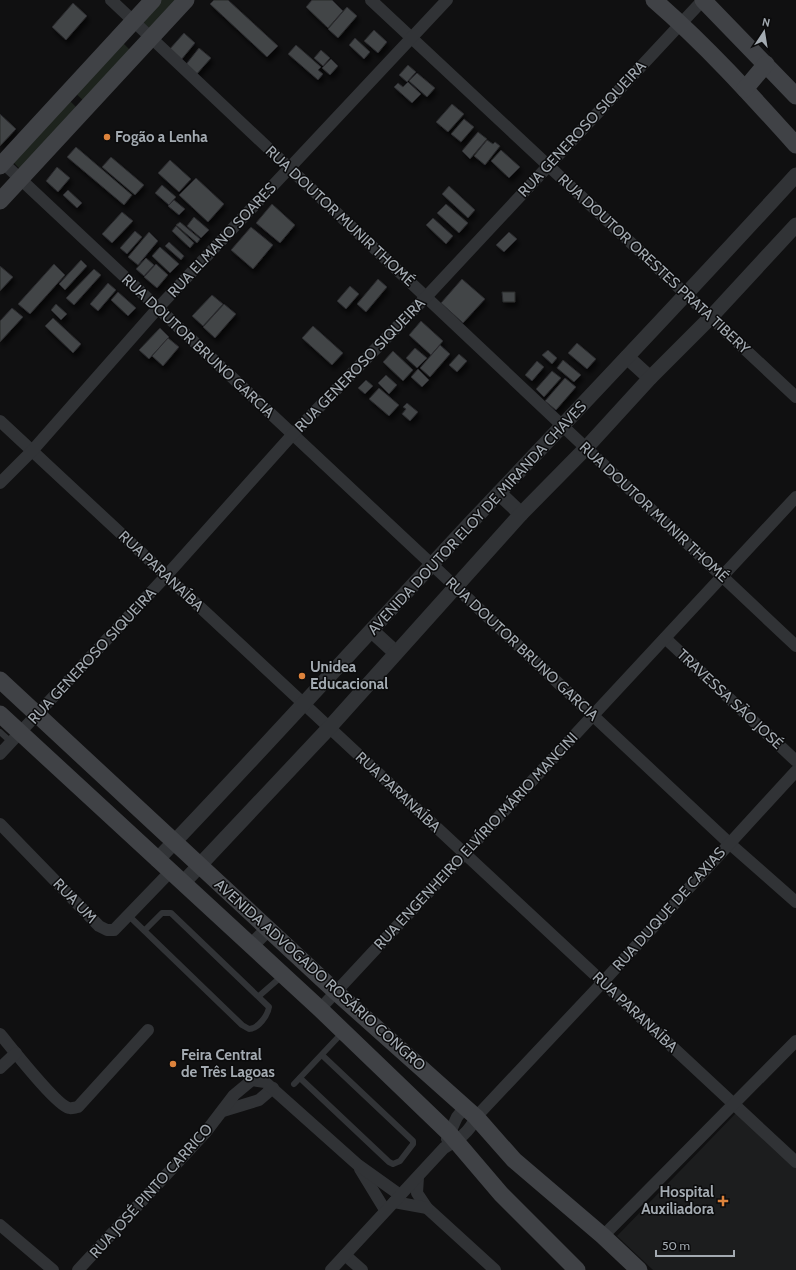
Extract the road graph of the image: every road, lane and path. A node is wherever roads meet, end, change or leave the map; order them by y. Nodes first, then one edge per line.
1 (111, 0) edge
2 (153, 0) edge
3 (186, 0) edge
4 (372, 0) edge
5 (447, 0) edge
6 (654, 0) edge
7 (703, 0) edge
8 (134, 21) junction
9 (681, 23) junction
10 (151, 38) junction
11 (412, 38) junction
12 (766, 64) junction
13 (745, 89) junction
14 (68, 92) junction
15 (796, 96) edge
16 (87, 107) junction
17 (796, 145) edge
18 (1, 163) edge
19 (548, 165) junction
20 (290, 168) junction
21 (796, 176) edge
22 (20, 179) junction
23 (0, 201) edge
24 (796, 225) edge
25 (687, 295) junction
26 (426, 297) junction
27 (158, 308) junction
28 (710, 317) junction
29 (627, 357) junction
30 (650, 378) junction
31 (796, 397) edge
32 (0, 421) edge
33 (563, 426) junction
34 (293, 434) junction
35 (586, 448) junction
36 (32, 450) junction
37 (0, 483) edge
38 (499, 493) junction
39 (796, 497) edge
40 (521, 514) junction
41 (432, 564) junction
42 (166, 576) junction
43 (722, 576) junction
44 (456, 586) junction
45 (372, 631) junction
46 (665, 638) junction
47 (796, 646) edge
48 (396, 653) junction
49 (0, 680) edge
50 (303, 703) junction
51 (0, 714) edge
52 (38, 715) junction
53 (593, 715) junction
54 (330, 728) junction
55 (0, 732) edge
56 (16, 737) junction
57 (0, 754) edge
58 (796, 761) edge
59 (796, 771) edge
60 (110, 782) junction
61 (93, 798) junction
62 (0, 824) edge
63 (174, 842) junction
64 (729, 843) junction
65 (464, 854) junction
66 (157, 860) junction
67 (199, 865) junction
68 (170, 872) junction
69 (183, 883) junction
70 (796, 902) edge
71 (128, 915) junction
72 (268, 929) junction
73 (145, 930) junction
74 (252, 945) junction
75 (283, 975) junction
76 (603, 982) junction
77 (336, 992) junction
78 (259, 996) junction
79 (320, 1009) junction
80 (148, 1030) dead end
81 (343, 1032) junction
82 (0, 1034) edge
83 (796, 1041) edge
84 (16, 1053) junction
85 (322, 1054) junction
86 (0, 1068) edge
87 (300, 1078) junction
88 (294, 1084) dead end
89 (273, 1088) junction
90 (733, 1104) junction
91 (223, 1111) junction
92 (470, 1112) junction
93 (450, 1141) junction
94 (796, 1162) edge
95 (358, 1165) junction
96 (418, 1176) junction
97 (393, 1203) junction
98 (427, 1208) junction
99 (0, 1225) edge
100 (603, 1236) junction
101 (345, 1255) junction
102 (53, 1270) edge
103 (78, 1270) edge
104 (331, 1270) edge
105 (362, 1270) edge
106 (495, 1270) edge
107 (577, 1270) edge
108 (639, 1270) edge

1 - 8 street, RUA DOUTOR MUNIR THOMÉ
2 - 8 main road
3 - 10 main road
4 - 11 street, RUA DOUTOR ORESTES PRATA TIBERY
5 - 11 street, RUA ELMANO SOARES
6 - 9 main road
7 - 9 street, RUA GENEROSO SIQUEIRA
7 - 12 main road
8 - 10 street, RUA DOUTOR MUNIR THOMÉ
8 - 14 main road
9 - 13 main road
9 - 19 street, RUA GENEROSO SIQUEIRA
10 - 16 main road
10 - 20 street, RUA DOUTOR MUNIR THOMÉ
11 - 19 street, RUA DOUTOR ORESTES PRATA TIBERY
11 - 20 street, RUA ELMANO SOARES
12 - 13 main road
12 - 15 main road
13 - 17 main road
14 - 16 main road
14 - 18 main road
16 - 22 main road
18 - 22 street, RUA DOUTOR BRUNO GARCIA
19 - 25 street, RUA DOUTOR ORESTES PRATA TIBERY
19 - 26 street, RUA GENEROSO SIQUEIRA
20 - 26 street, RUA DOUTOR MUNIR THOMÉ
20 - 27 street, RUA ELMANO SOARES
21 - 25 street, AVENIDA DOUTOR ELOY DE MIRANDA CHAVES
22 - 23 main road
22 - 27 street, RUA DOUTOR BRUNO GARCIA
24 - 28 street, AVENIDA DOUTOR ELOY DE MIRANDA CHAVES
25 - 28 street, RUA DOUTOR ORESTES PRATA TIBERY
25 - 29 street, AVENIDA DOUTOR ELOY DE MIRANDA CHAVES
26 - 33 street, RUA DOUTOR MUNIR THOMÉ
26 - 34 street, RUA GENEROSO SIQUEIRA
27 - 34 street, RUA DOUTOR BRUNO GARCIA
27 - 36 street, RUA ELMANO SOARES
28 - 30 street, AVENIDA DOUTOR ELOY DE MIRANDA CHAVES
28 - 31 street, RUA DOUTOR ORESTES PRATA TIBERY
29 - 30 street
29 - 33 street, AVENIDA DOUTOR ELOY DE MIRANDA CHAVES
30 - 35 street, AVENIDA DOUTOR ELOY DE MIRANDA CHAVES
32 - 36 street, RUA PARANAÍBA
33 - 35 street, RUA DOUTOR MUNIR THOMÉ
33 - 38 street, AVENIDA DOUTOR ELOY DE MIRANDA CHAVES
34 - 41 street, RUA DOUTOR BRUNO GARCIA
34 - 42 street, RUA GENEROSO SIQUEIRA
35 - 40 street, AVENIDA DOUTOR ELOY DE MIRANDA CHAVES
35 - 43 street, RUA DOUTOR MUNIR THOMÉ
36 - 37 street, RUA ELMANO SOARES
36 - 42 street, RUA PARANAÍBA
38 - 40 street
38 - 41 street, AVENIDA DOUTOR ELOY DE MIRANDA CHAVES
39 - 43 street, RUA ENGENHEIRO ELVÍRIO MÁRIO MANCINI
40 - 44 street, AVENIDA DOUTOR ELOY DE MIRANDA CHAVES
41 - 44 street, RUA DOUTOR BRUNO GARCIA
41 - 45 street, AVENIDA DOUTOR ELOY DE MIRANDA CHAVES
42 - 50 street, RUA PARANAÍBA
42 - 52 street, RUA GENEROSO SIQUEIRA
43 - 46 street, RUA ENGENHEIRO ELVÍRIO MÁRIO MANCINI
43 - 47 street, RUA DOUTOR MUNIR THOMÉ
44 - 48 street, AVENIDA DOUTOR ELOY DE MIRANDA CHAVES
44 - 53 street, RUA DOUTOR BRUNO GARCIA
45 - 48 street
45 - 50 street, AVENIDA DOUTOR ELOY DE MIRANDA CHAVES
46 - 53 street, RUA ENGENHEIRO ELVÍRIO MÁRIO MANCINI
46 - 58 street, TRAVESSA SÃO JOSÉ
48 - 54 street, AVENIDA DOUTOR ELOY DE MIRANDA CHAVES
49 - 52 main road, AVENIDA ADVOGADO ROSÁRIO CONGRO
50 - 54 street, RUA PARANAÍBA
50 - 63 street, AVENIDA DOUTOR ELOY DE MIRANDA CHAVES
51 - 56 main road, AVENIDA ADVOGADO ROSÁRIO CONGRO
52 - 56 street, RUA GENEROSO SIQUEIRA
52 - 60 main road, AVENIDA ADVOGADO ROSÁRIO CONGRO
53 - 64 street, RUA DOUTOR BRUNO GARCIA
53 - 65 street, RUA ENGENHEIRO ELVÍRIO MÁRIO MANCINI
54 - 65 street, RUA PARANAÍBA
54 - 67 street, AVENIDA DOUTOR ELOY DE MIRANDA CHAVES
55 - 56 lane
56 - 57 street, RUA GENEROSO SIQUEIRA
56 - 61 main road, AVENIDA ADVOGADO ROSÁRIO CONGRO
59 - 64 street, RUA DUQUE DE CAXIAS
60 - 61 main road
60 - 63 main road, AVENIDA ADVOGADO ROSÁRIO CONGRO
61 - 66 main road, AVENIDA ADVOGADO ROSÁRIO CONGRO
62 - 71 street, RUA UM
63 - 66 street, AVENIDA DOUTOR ELOY DE MIRANDA CHAVES
63 - 67 main road, AVENIDA ADVOGADO ROSÁRIO CONGRO
64 - 70 street, RUA DOUTOR BRUNO GARCIA
64 - 76 street, RUA DUQUE DE CAXIAS
65 - 76 street, RUA PARANAÍBA
65 - 77 street, RUA ENGENHEIRO ELVÍRIO MÁRIO MANCINI
66 - 68 main road, AVENIDA ADVOGADO ROSÁRIO CONGRO
67 - 69 street, AVENIDA DOUTOR ELOY DE MIRANDA CHAVES
67 - 72 main road, AVENIDA ADVOGADO ROSÁRIO CONGRO
68 - 69 main road, AVENIDA ADVOGADO ROSÁRIO CONGRO
68 - 71 street, RUA UM
69 - 74 main road, AVENIDA ADVOGADO ROSÁRIO CONGRO
71 - 73 lane
72 - 74 street
72 - 77 main road, AVENIDA ADVOGADO ROSÁRIO CONGRO
73 - 78 lane
73 - 78 lane
74 - 75 main road, AVENIDA ADVOGADO ROSÁRIO CONGRO
75 - 78 lane
75 - 79 main road, AVENIDA ADVOGADO ROSÁRIO CONGRO
76 - 90 street, RUA PARANAÍBA
76 - 92 street, RUA DUQUE DE CAXIAS
77 - 79 street, RUA ENGENHEIRO ELVÍRIO MÁRIO MANCINI
77 - 92 main road, AVENIDA ADVOGADO ROSÁRIO CONGRO
79 - 81 main road, AVENIDA ADVOGADO ROSÁRIO CONGRO
80 - 84 street
81 - 85 lane
81 - 93 main road, AVENIDA ADVOGADO ROSÁRIO CONGRO
82 - 84 street
83 - 90 street
84 - 86 street
85 - 87 lane
85 - 87 lane
87 - 88 lane
89 - 91 street
89 - 91 street, RUA JOSÉ PINTO CARRICO
89 - 95 street
90 - 94 street, RUA PARANAÍBA
90 - 100 street
91 - 103 street, RUA JOSÉ PINTO CARRICO
92 - 93 street
92 - 93 street
92 - 100 main road, AVENIDA ADVOGADO ROSÁRIO CONGRO
93 - 96 street
93 - 107 main road, AVENIDA ADVOGADO ROSÁRIO CONGRO
95 - 97 street
95 - 97 street
96 - 97 street
96 - 98 street
97 - 98 street
97 - 101 street
98 - 106 street
99 - 102 street
100 - 108 main road, AVENIDA ADVOGADO ROSÁRIO CONGRO
101 - 104 street
101 - 105 street

